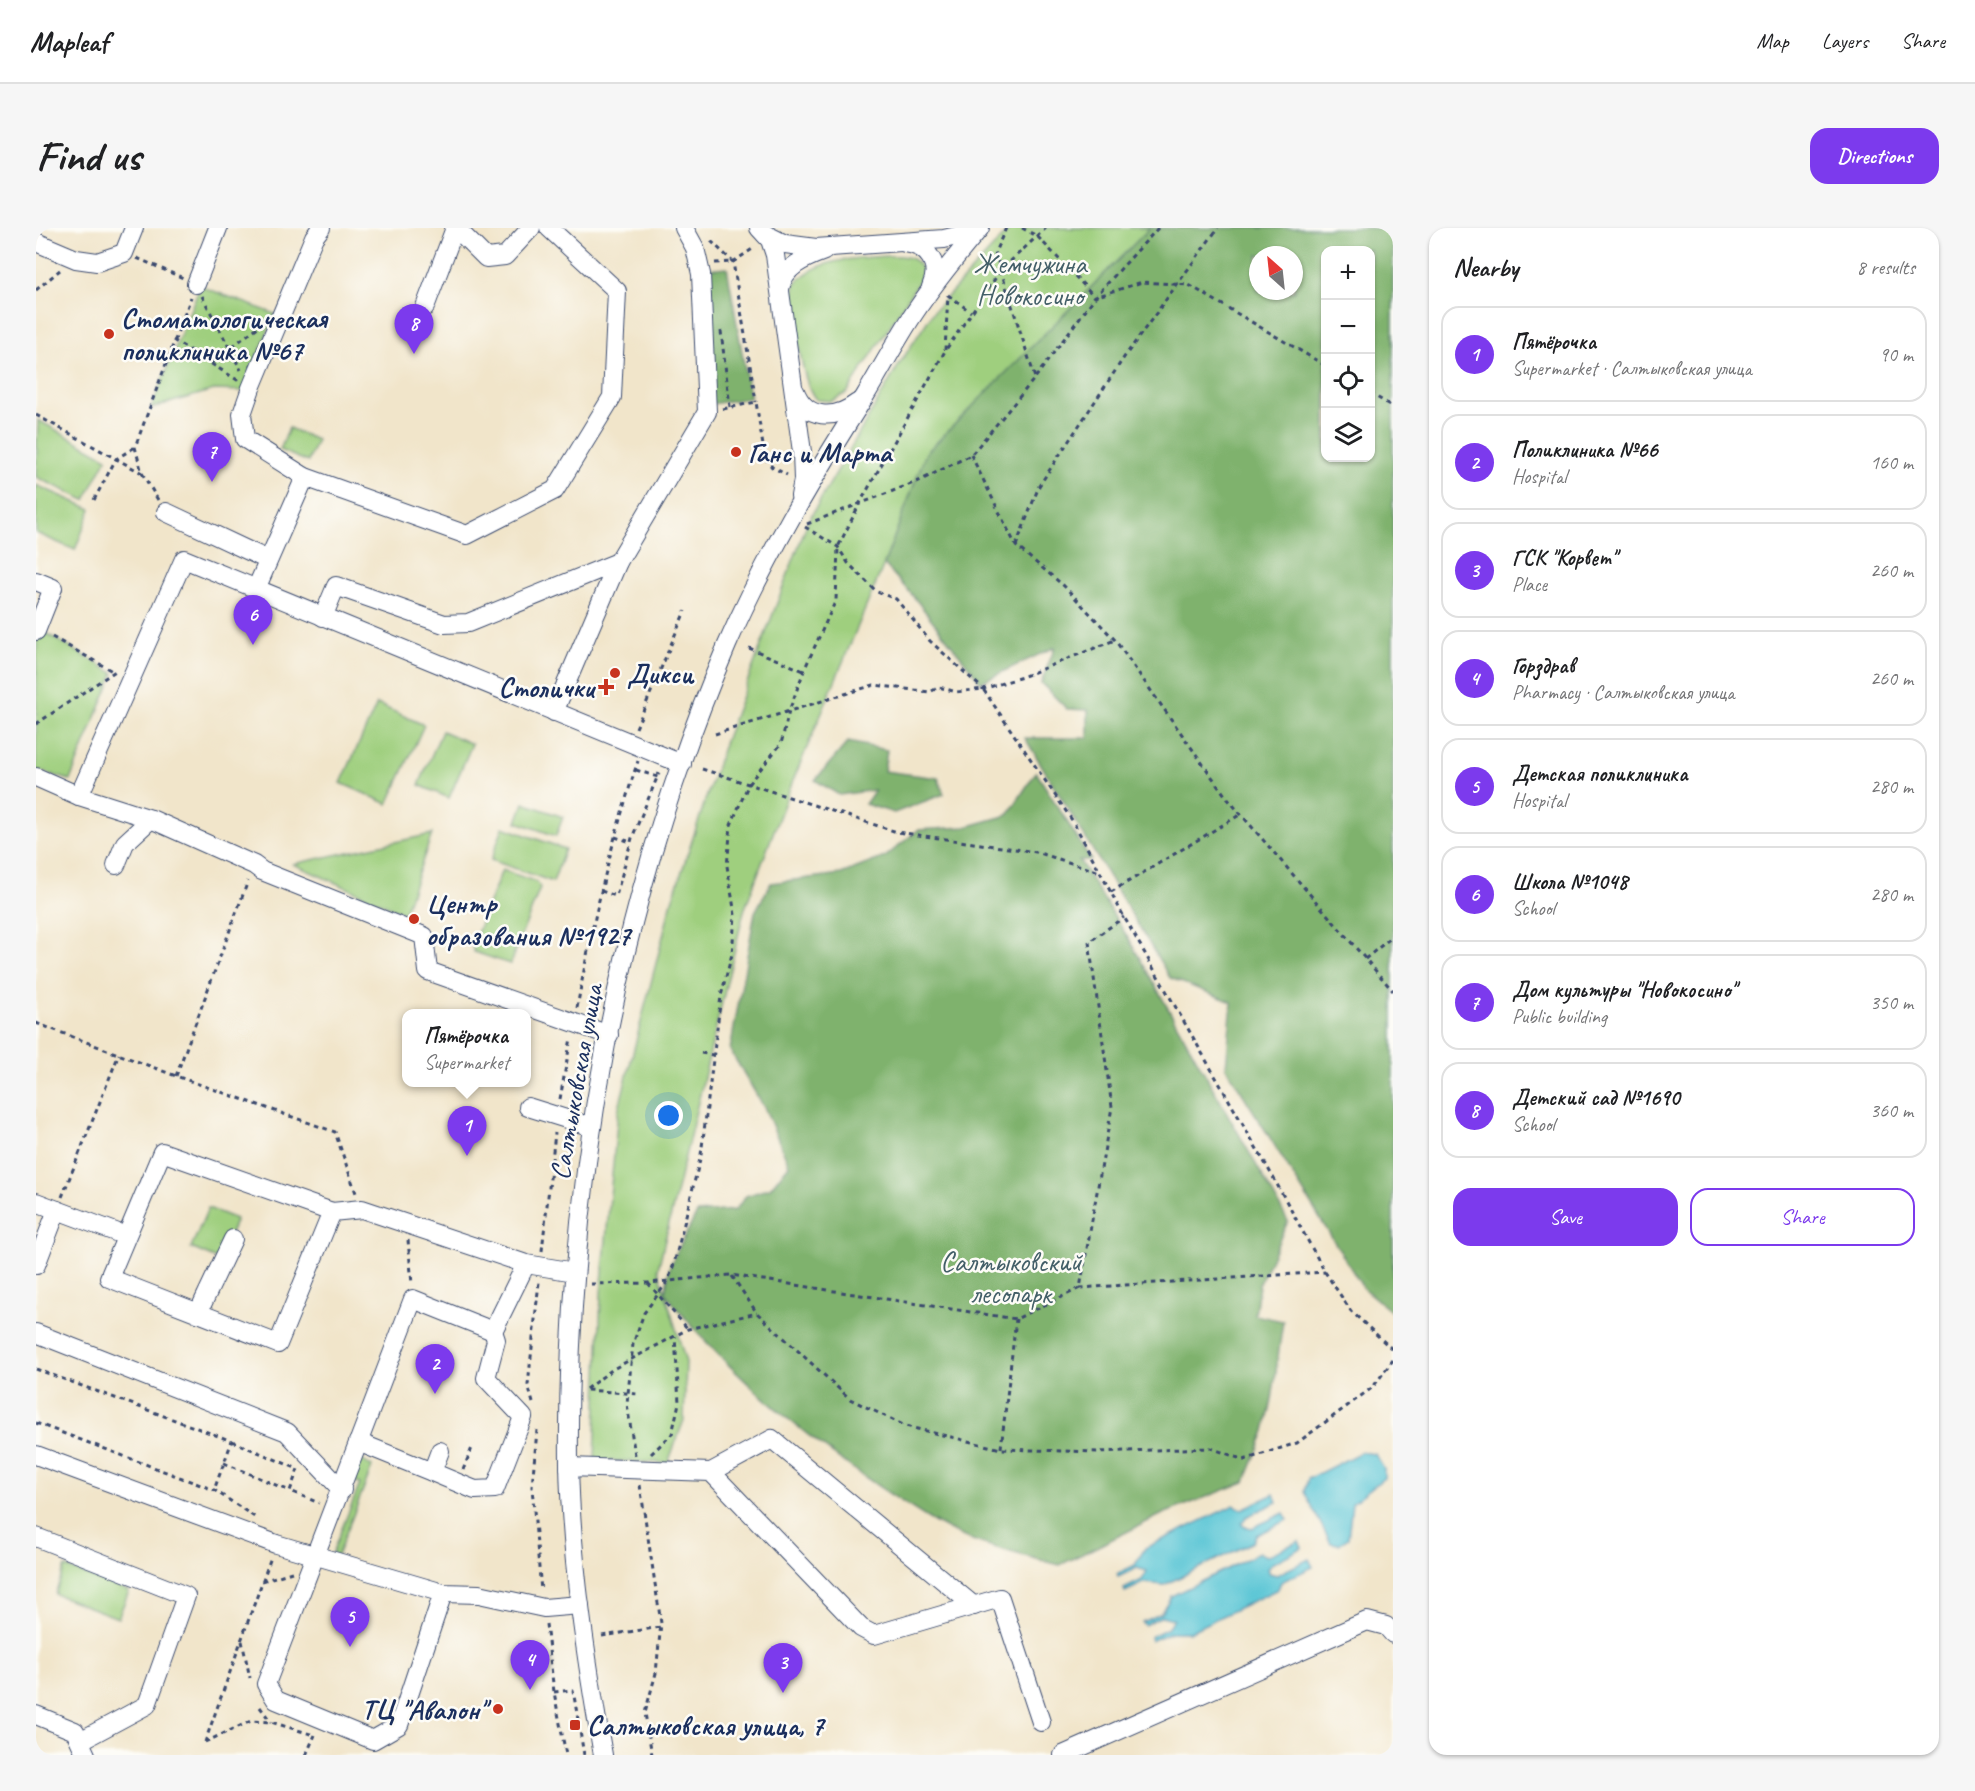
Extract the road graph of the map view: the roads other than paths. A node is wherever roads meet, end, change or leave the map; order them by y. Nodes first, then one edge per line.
1 (134, 228) edge
2 (218, 228) edge
3 (321, 228) edge
4 (455, 228) edge
5 (531, 228) edge
6 (549, 228) edge
7 (684, 228) edge
8 (975, 228) edge
9 (980, 228) edge
10 (759, 237) edge
11 (36, 242) edge
12 (900, 242) junction
13 (856, 245) junction
14 (196, 284) road end
15 (780, 297) junction
16 (424, 307) dead end
17 (915, 312) junction
18 (789, 369) junction
19 (864, 396) junction
20 (305, 477) junction
21 (166, 512) road end
22 (793, 515) junction
23 (268, 560) junction
24 (618, 562) junction
25 (36, 581) edge
26 (256, 589) junction
27 (323, 616) junction
28 (37, 630) edge
29 (554, 712) junction
30 (674, 761) junction
31 (36, 777) edge
32 (79, 796) junction
33 (151, 819) junction
34 (116, 865) dead end
35 (609, 1035) junction
36 (528, 1107) dead end
37 (592, 1127) junction
38 (36, 1202) edge
39 (57, 1210) junction
40 (332, 1212) junction
41 (126, 1236) junction
42 (233, 1239) dead end
43 (526, 1264) junction
44 (36, 1265) edge
45 (575, 1272) junction
46 (198, 1312) junction
47 (493, 1331) junction
48 (36, 1333) edge
49 (358, 1442) junction
50 (440, 1451) dead end
51 (36, 1455) edge
52 (569, 1467) junction
53 (711, 1472) junction
54 (432, 1473) junction
55 (342, 1490) junction
56 (36, 1537) edge
57 (314, 1562) junction
58 (443, 1593) junction
59 (580, 1605) junction
60 (974, 1606) junction
61 (1393, 1634) edge
62 (36, 1715) edge
63 (1041, 1722) dead end
64 (83, 1748) edge
65 (603, 1755) edge
66 (1063, 1755) edge

1 - 11 street
2 - 14 street
3 - 20 street
4 - 5 street
4 - 16 street
6 - 20 street
7 - 24 street
8 - 12 street
9 - 17 street, Салтыковская улица
10 - 13 street
10 - 15 street
12 - 13 street
12 - 17 street
13 - 15 street
15 - 18 street
17 - 19 street, Салтыковская улица
18 - 19 street, Салтыковская улица
18 - 22 street
19 - 22 street, Салтыковская улица
20 - 23 street
21 - 23 street
22 - 30 street, Салтыковская улица
23 - 26 street
24 - 27 street
24 - 29 street
25 - 28 street
26 - 27 street
26 - 32 street
27 - 29 street
29 - 30 street
30 - 35 street, Салтыковская улица
31 - 32 street
32 - 33 street
33 - 34 street
33 - 35 street
35 - 37 street, Салтыковская улица
36 - 37 street
37 - 45 street, Салтыковская улица
38 - 39 street
39 - 41 street
39 - 44 street
40 - 41 street
40 - 43 street
40 - 46 street
41 - 46 street
42 - 46 street
43 - 45 street
43 - 47 street
45 - 52 street, Салтыковская улица
47 - 49 street
47 - 54 street
48 - 55 street
49 - 54 street
49 - 55 street
50 - 54 street
51 - 57 street
52 - 53 street
52 - 59 street, Салтыковская улица
53 - 60 street
53 - 60 street
55 - 57 street
56 - 64 street
57 - 58 street
57 - 58 street
58 - 59 street
59 - 65 street, Салтыковская улица
60 - 63 street
61 - 66 street
62 - 64 street

